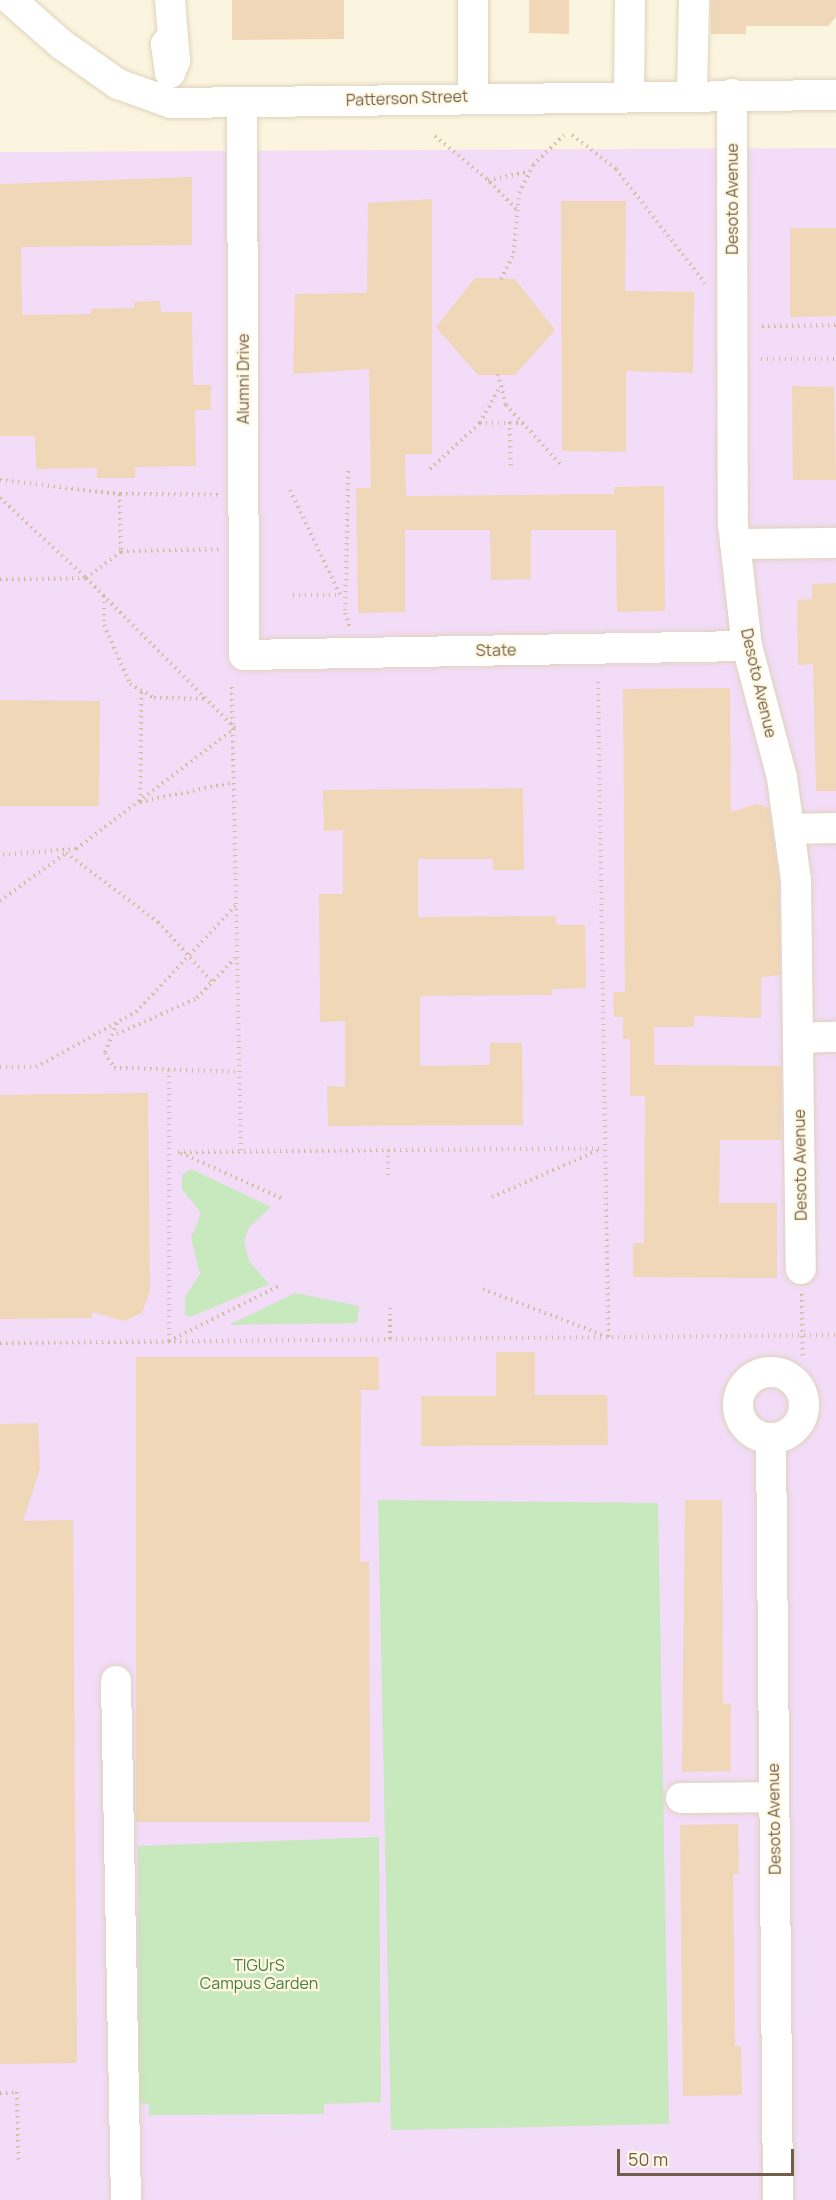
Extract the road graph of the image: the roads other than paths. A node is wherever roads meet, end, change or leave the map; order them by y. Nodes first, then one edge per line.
1 (11, 0) edge
2 (170, 0) edge
3 (473, 0) edge
4 (630, 0) edge
5 (694, 0) edge
6 (692, 94) junction
7 (732, 94) junction
8 (629, 95) junction
9 (836, 95) edge
10 (473, 96) junction
11 (171, 103) junction
12 (242, 103) junction
13 (836, 543) edge
14 (735, 544) junction
15 (747, 646) junction
16 (244, 655) joint
17 (836, 828) edge
18 (789, 829) junction
19 (836, 1037) edge
20 (798, 1038) junction
21 (801, 1269) road end
22 (771, 1438) dead end
23 (116, 1681) dead end
24 (773, 1797) junction
25 (681, 1798) dead end
26 (126, 2200) edge
27 (778, 2200) edge

1 - 11 street, Patterson Street
2 - 11 street
3 - 10 street
4 - 8 street
5 - 6 street
6 - 7 street, Patterson Street
6 - 8 street, Patterson Street
7 - 9 street, Patterson Street
7 - 14 street, Desoto Avenue
8 - 10 street, Patterson Street
10 - 12 street, Patterson Street
11 - 12 street, Patterson Street
12 - 16 street, Alumni Drive
13 - 14 street
14 - 15 street, Desoto Avenue
15 - 16 street, State
15 - 18 street, Desoto Avenue
17 - 18 street
18 - 20 street, Desoto Avenue
19 - 20 street
20 - 21 street, Desoto Avenue
22 - 24 street, Desoto Avenue
23 - 26 street
24 - 25 street
24 - 27 street, Desoto Avenue

